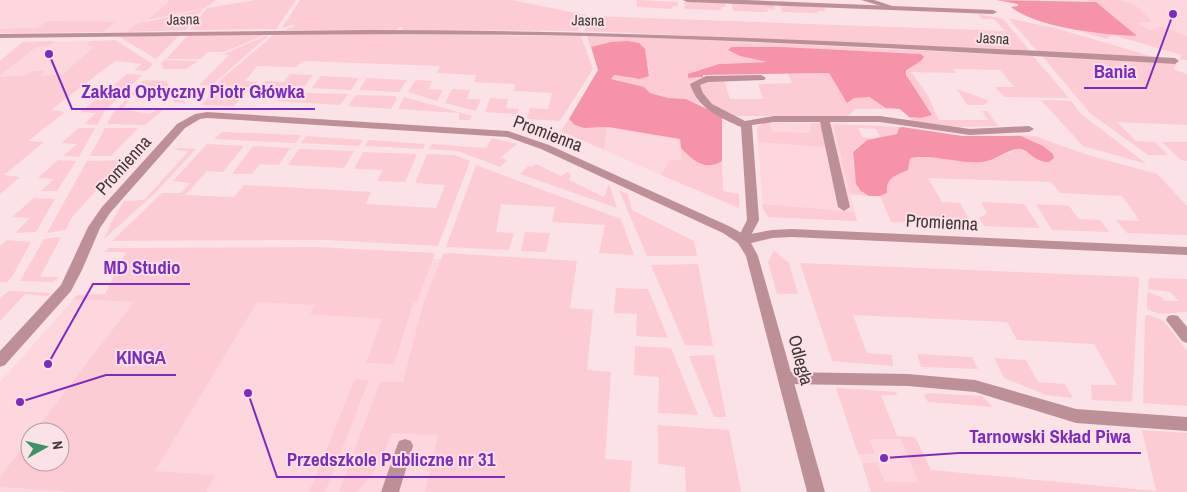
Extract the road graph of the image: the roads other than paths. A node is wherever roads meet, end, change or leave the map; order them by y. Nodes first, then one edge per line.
1 (687, 0) edge
2 (865, 0) edge
3 (888, 6) junction
4 (992, 12) dead end
5 (0, 36) edge
6 (1175, 61) dead end
7 (761, 78) dead end
8 (824, 119) junction
9 (747, 126) junction
10 (1029, 129) dead end
11 (844, 207) dead end
12 (743, 240) junction
13 (1187, 251) edge
14 (1173, 320) dead end
15 (1187, 338) edge
16 (0, 361) edge
17 (786, 378) junction
18 (1187, 424) edge
19 (405, 446) dead end
20 (390, 492) edge
21 (816, 492) edge

1 - 3 street
2 - 3 street
3 - 4 street
5 - 6 street, Jasna
7 - 9 street
8 - 9 street
8 - 10 street
8 - 11 street
9 - 12 street
12 - 13 street, Promienna
12 - 16 street, Promienna
12 - 17 street, Odległa
14 - 15 street
17 - 18 street
17 - 21 street, Odległa
19 - 20 street

